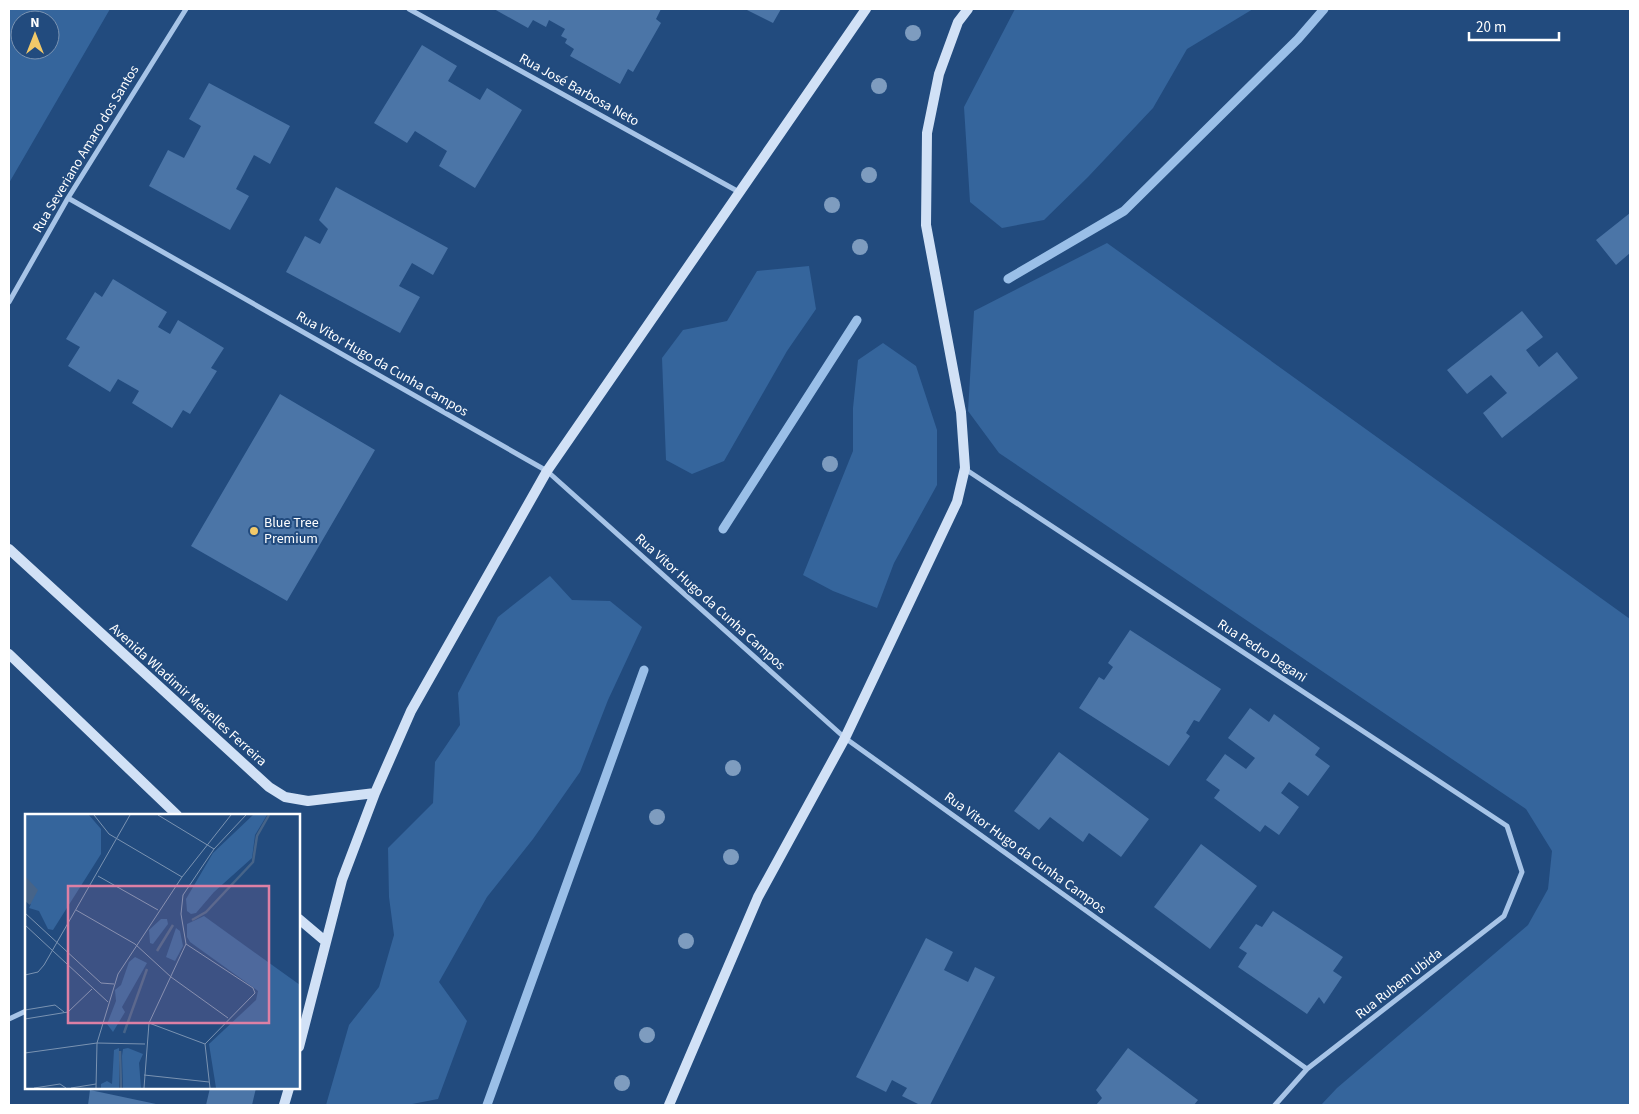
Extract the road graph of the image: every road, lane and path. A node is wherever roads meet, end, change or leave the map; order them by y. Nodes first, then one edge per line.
1 (186, 9) edge
2 (409, 9) edge
3 (866, 9) edge
4 (968, 9) edge
5 (739, 192) junction
6 (68, 198) junction
7 (9, 302) edge
8 (965, 468) junction
9 (547, 471) junction
10 (9, 549) edge
11 (9, 654) edge
12 (845, 738) junction
13 (374, 793) junction
14 (176, 814) edge
15 (1522, 872) joint
16 (300, 920) edge
17 (325, 941) junction
18 (25, 1012) edge
19 (9, 1020) edge
20 (300, 1043) edge
21 (1307, 1069) junction
22 (289, 1089) edge
23 (284, 1105) edge
24 (669, 1105) edge
25 (1275, 1105) edge

1 - 6 street, Rua Severiano Amaro dos Santos
2 - 5 street, Rua José Barbosa Neto
3 - 5 main road
4 - 8 main road
5 - 9 main road
6 - 7 street, Rua Severiano Amaro dos Santos
6 - 9 street, Rua Vitor Hugo da Cunha Campos
8 - 12 main road
8 - 15 street, Rua Pedro Degani
9 - 12 street, Rua Vitor Hugo da Cunha Campos
9 - 13 main road
10 - 13 main road, Avenida Wladimir Meirelles Ferreira
11 - 14 main road
12 - 21 street, Rua Vitor Hugo da Cunha Campos
12 - 24 main road
13 - 17 main road
15 - 21 street, Rua Rubem Ubida
16 - 17 main road
17 - 20 main road
18 - 19 street
21 - 25 street, Rua Rubem Ubida
22 - 23 main road

